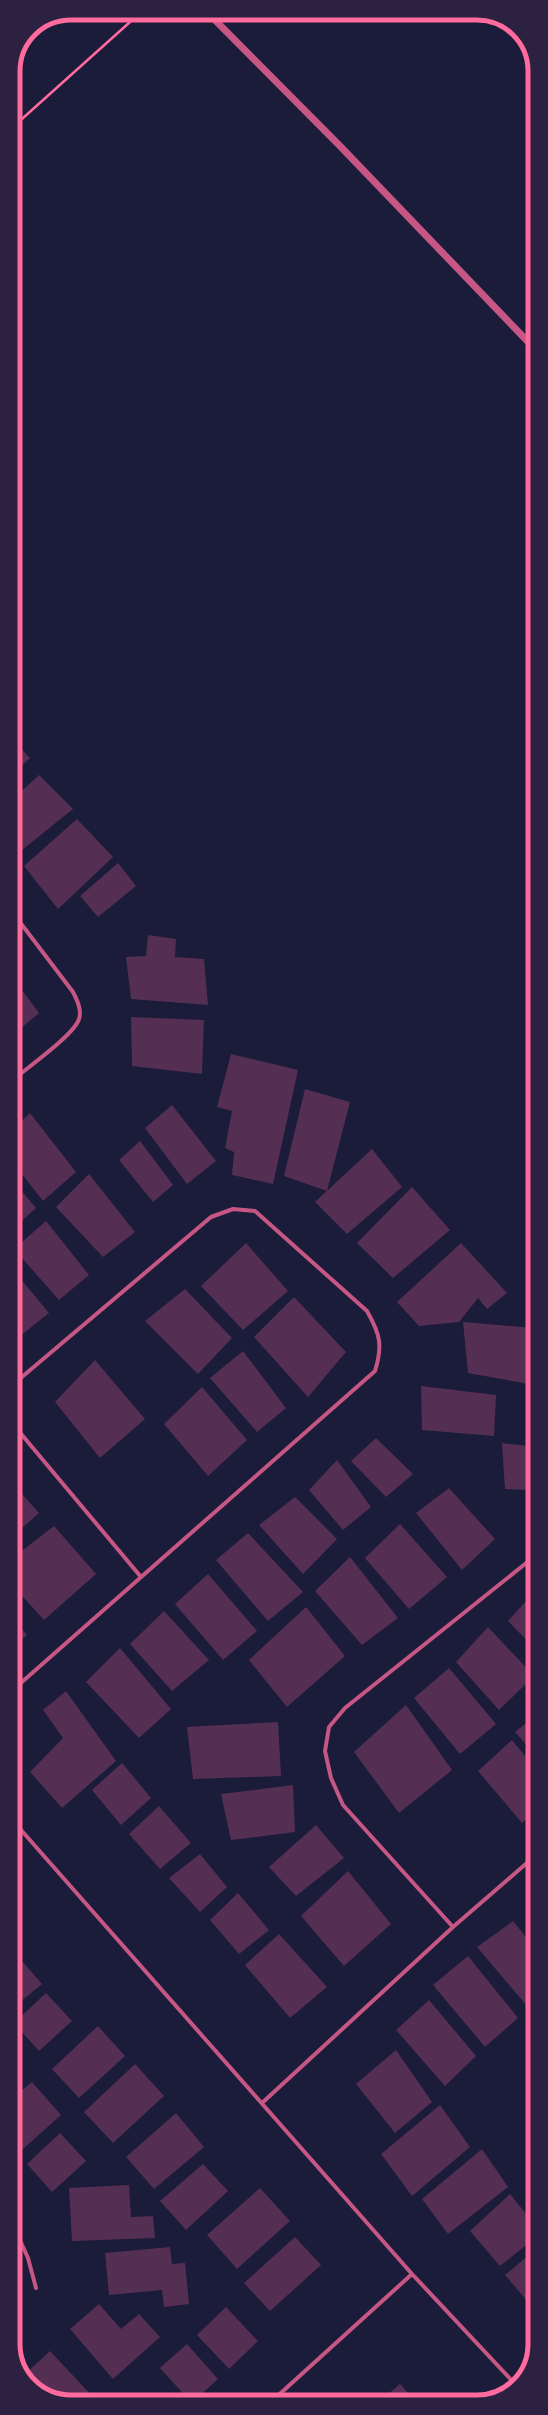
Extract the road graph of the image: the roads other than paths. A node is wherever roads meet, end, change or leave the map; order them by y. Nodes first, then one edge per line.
1 (215, 20) edge
2 (528, 342) edge
3 (20, 922) edge
4 (20, 1075) edge
5 (20, 1379) edge
6 (20, 1433) edge
7 (528, 1562) edge
8 (141, 1577) junction
9 (20, 1684) edge
10 (20, 1829) edge
11 (528, 1862) edge
12 (453, 1927) junction
13 (262, 2103) junction
14 (20, 2241) edge
15 (412, 2274) junction
16 (36, 2288) dead end
17 (512, 2381) edge
18 (279, 2395) edge

1 - 2 street
3 - 4 street
5 - 8 street
6 - 8 street
7 - 12 street
8 - 9 street
10 - 13 street
11 - 12 street
12 - 13 street
13 - 15 street
14 - 16 street
15 - 17 street
15 - 18 street

